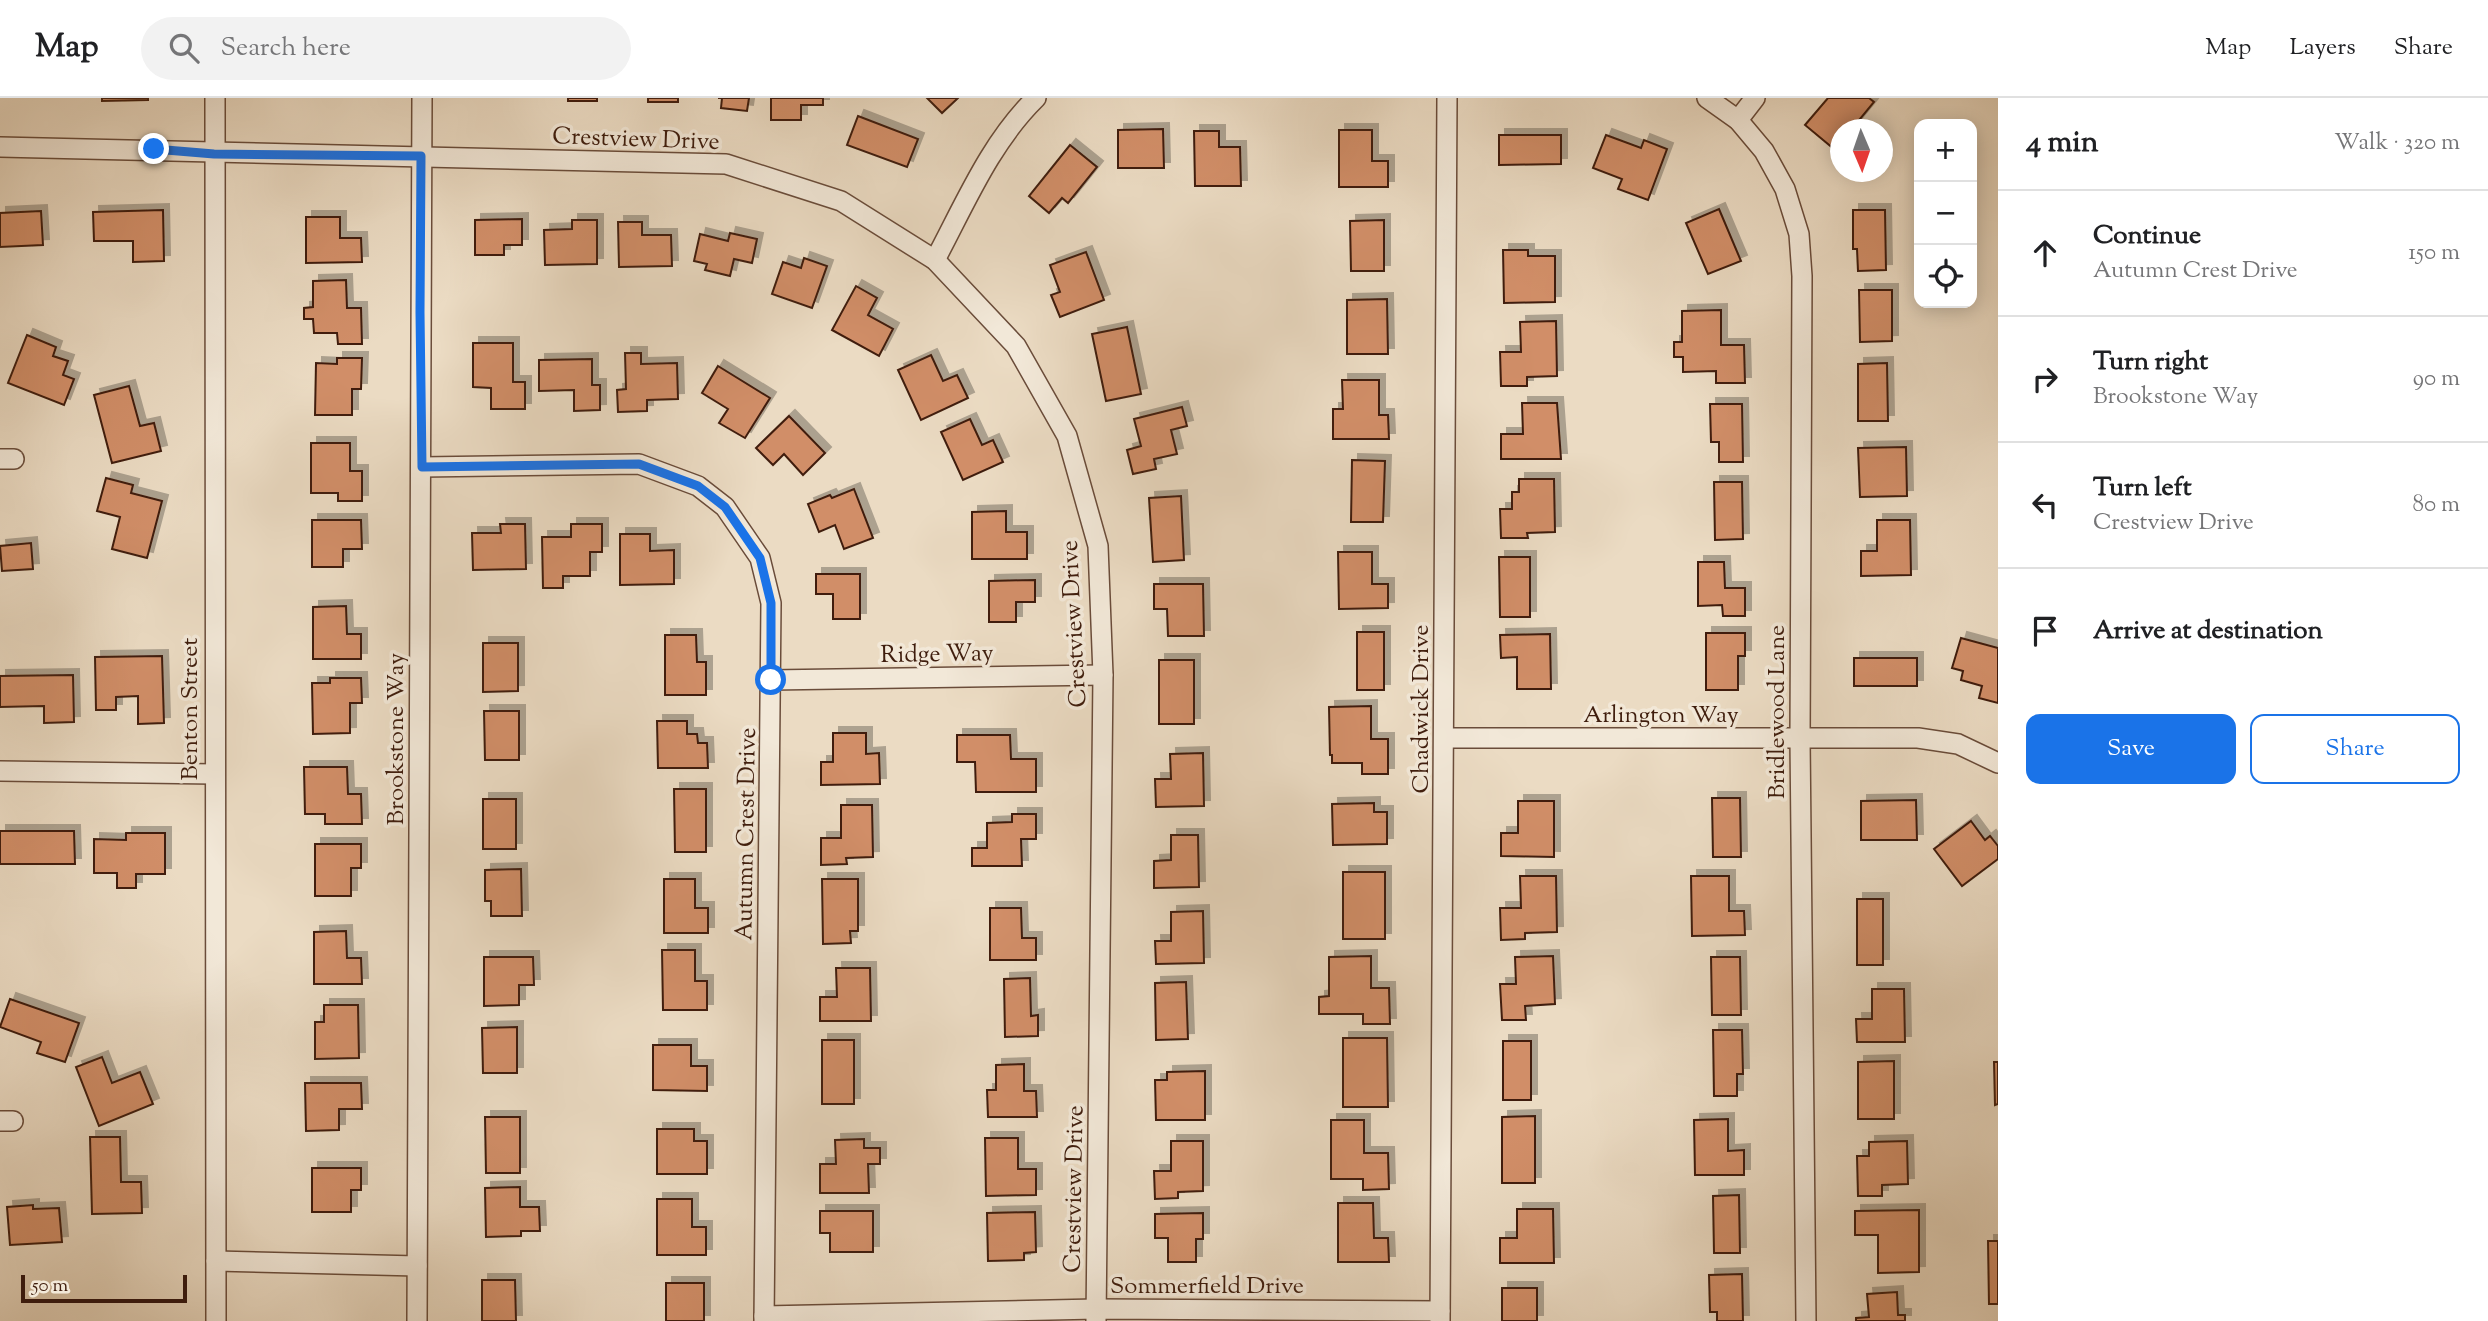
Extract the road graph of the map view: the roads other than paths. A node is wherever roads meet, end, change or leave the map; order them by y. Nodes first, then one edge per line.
1 (215, 98) edge
2 (422, 98) edge
3 (1036, 98) edge
4 (1447, 98) edge
5 (1707, 98) edge
6 (1755, 98) edge
7 (1738, 120) junction
8 (0, 147) edge
9 (214, 154) junction
10 (421, 156) junction
11 (935, 260) junction
12 (422, 467) junction
13 (1103, 675) junction
14 (771, 680) junction
15 (1445, 738) junction
16 (1800, 739) junction
17 (1998, 763) edge
18 (0, 771) edge
19 (214, 774) junction
20 (216, 1261) junction
21 (417, 1266) junction
22 (1096, 1315) edge
23 (1440, 1316) edge
24 (764, 1318) edge
25 (216, 1321) edge
26 (417, 1321) edge
27 (1806, 1321) edge

1 - 9 street, Benton Street
2 - 10 street, Brookstone Way
3 - 11 street
4 - 15 street, Chadwick Drive
5 - 7 street, Bridlewood Lane
6 - 7 street
7 - 16 street, Bridlewood Lane
8 - 9 street, Crestview Drive
9 - 10 street, Crestview Drive
9 - 19 street, Benton Street
10 - 11 street, Crestview Drive
10 - 12 street, Brookstone Way
11 - 13 street, Crestview Drive
12 - 14 street, Autumn Crest Drive
12 - 21 street, Brookstone Way
13 - 14 street, Ridge Way
13 - 22 street, Crestview Drive
14 - 24 street, Autumn Crest Drive
15 - 16 street, Arlington Way
15 - 23 street, Chadwick Drive
16 - 17 street, Arlington Way
16 - 27 street, Bridlewood Lane
18 - 19 street
19 - 20 street, Benton Street
20 - 21 street
20 - 25 street, Benton Street
21 - 26 street, Brookstone Way
22 - 23 street, Sommerfield Drive
22 - 24 street, Sommerfield Drive

